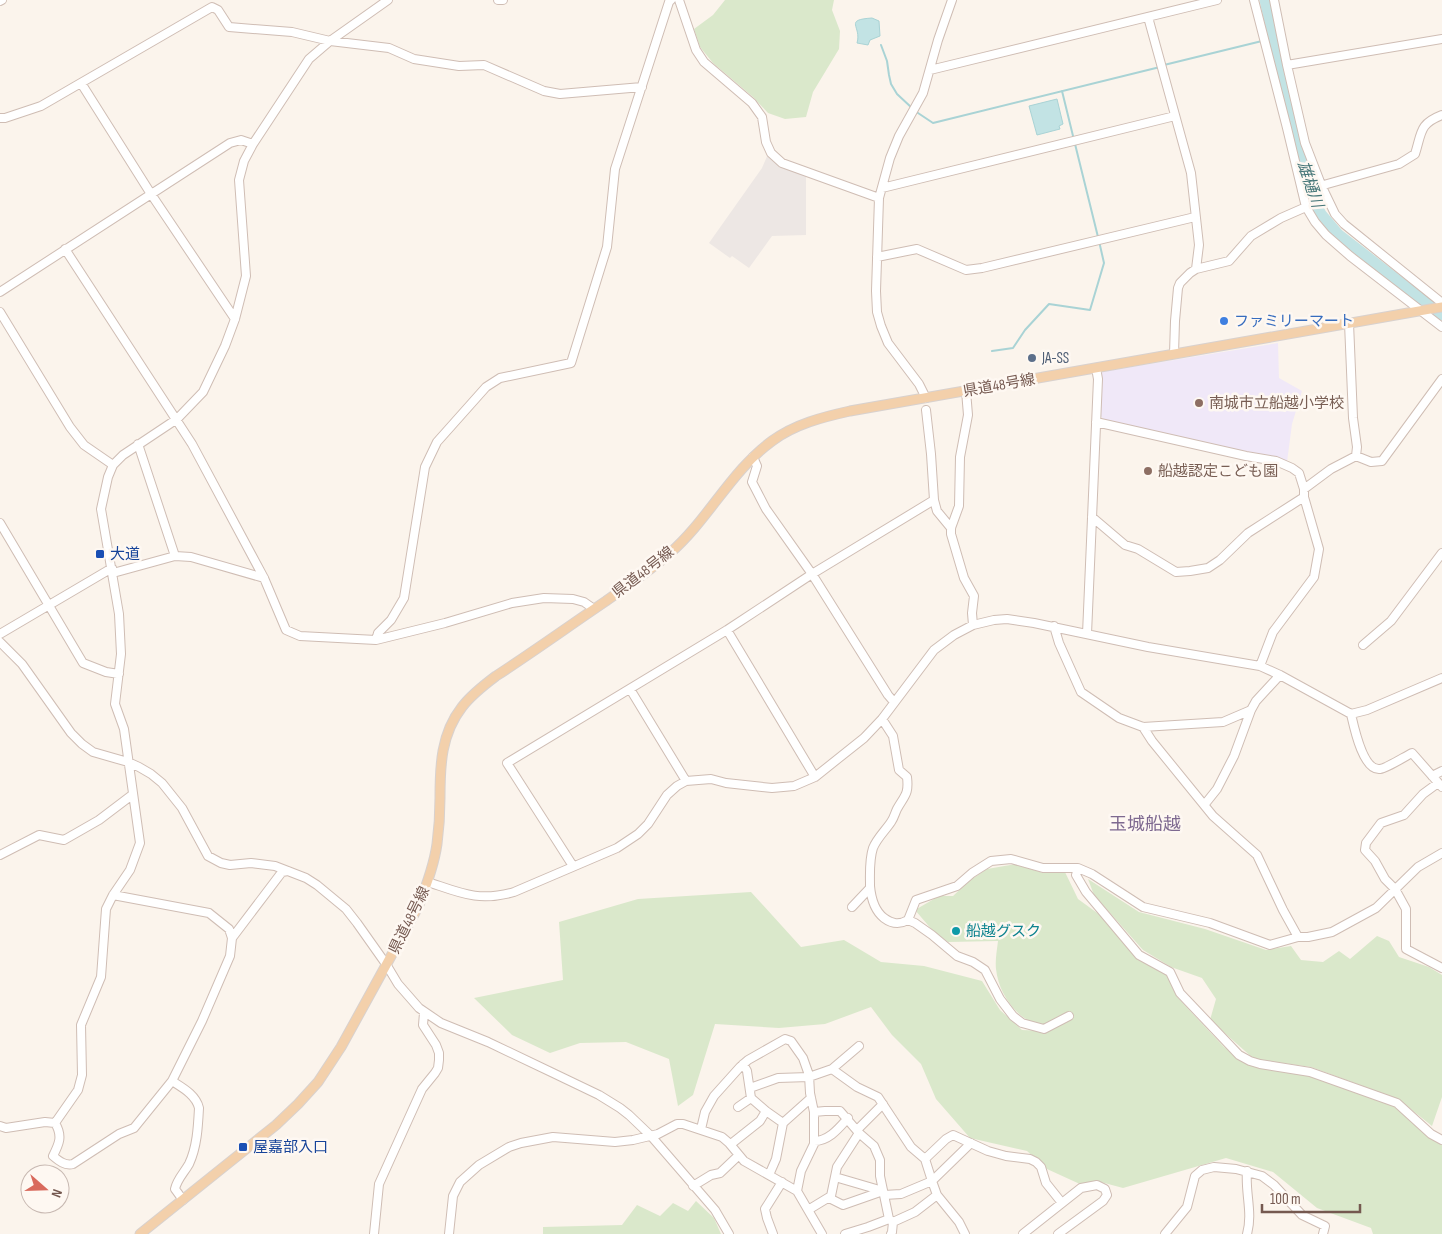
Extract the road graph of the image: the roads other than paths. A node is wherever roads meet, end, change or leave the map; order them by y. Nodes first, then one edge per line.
1 (388, 0) edge
2 (498, 0) edge
3 (503, 0) edge
4 (671, 0) edge
5 (679, 0) edge
6 (952, 0) edge
7 (1218, 0) edge
8 (1254, 0) edge
9 (1274, 0) edge
10 (1148, 17) junction
11 (1442, 39) edge
12 (330, 41) junction
13 (1287, 65) junction
14 (930, 70) junction
15 (81, 83) junction
16 (642, 86) junction
17 (1442, 114) edge
18 (1174, 116) junction
19 (0, 118) edge
20 (253, 144) junction
21 (1322, 187) junction
22 (882, 188) junction
23 (1302, 192) junction
24 (151, 194) junction
25 (879, 198) junction
26 (1306, 207) junction
27 (1195, 216) junction
28 (65, 249) junction
29 (877, 256) junction
30 (1196, 269) junction
31 (0, 292) edge
32 (1442, 303) edge
33 (1442, 307) edge
34 (1422, 310) junction
35 (0, 312) edge
36 (235, 319) junction
37 (1349, 324) junction
38 (1442, 327) edge
39 (1174, 354) junction
40 (1096, 368) junction
41 (1442, 378) edge
42 (966, 391) junction
43 (926, 398) junction
44 (926, 410) dead end
45 (177, 419) junction
46 (1096, 422) junction
47 (138, 444) junction
48 (1356, 456) junction
49 (753, 457) junction
50 (113, 465) junction
51 (1304, 493) junction
52 (934, 500) junction
53 (1092, 517) junction
54 (0, 524) edge
55 (951, 528) junction
56 (1442, 553) edge
57 (176, 556) junction
58 (112, 571) junction
59 (812, 574) junction
60 (264, 578) junction
61 (48, 605) junction
62 (594, 609) junction
63 (972, 625) junction
64 (1054, 626) junction
65 (727, 630) junction
66 (0, 634) edge
67 (1086, 634) junction
68 (376, 640) junction
69 (0, 642) edge
70 (1363, 645) dead end
71 (1260, 666) junction
72 (119, 674) junction
73 (1280, 675) junction
74 (1442, 678) edge
75 (630, 689) junction
76 (894, 702) junction
77 (1251, 710) junction
78 (1351, 714) junction
79 (882, 719) junction
80 (1144, 726) junction
81 (128, 762) junction
82 (1442, 771) edge
83 (1432, 776) junction
84 (815, 777) junction
85 (686, 781) junction
86 (1440, 785) edge
87 (132, 794) junction
88 (1205, 804) junction
89 (1442, 853) edge
90 (0, 855) edge
91 (574, 866) junction
92 (1078, 868) junction
93 (288, 871) junction
94 (428, 882) junction
95 (870, 888) junction
96 (1395, 889) junction
97 (113, 895) junction
98 (852, 907) dead end
99 (908, 920) junction
100 (1298, 936) junction
101 (232, 938) junction
102 (386, 964) junction
103 (1442, 967) edge
104 (424, 1013) junction
105 (1069, 1016) dead end
106 (859, 1046) dead end
107 (743, 1064) junction
108 (832, 1069) junction
109 (810, 1078) junction
110 (172, 1081) junction
111 (750, 1088) junction
112 (751, 1098) junction
113 (812, 1098) junction
114 (883, 1104) junction
115 (738, 1108) dead end
116 (766, 1111) junction
117 (814, 1112) junction
118 (848, 1118) junction
119 (55, 1123) junction
120 (783, 1123) junction
121 (0, 1126) edge
122 (701, 1129) junction
123 (858, 1132) junction
124 (651, 1136) junction
125 (1442, 1140) edge
126 (814, 1141) junction
127 (970, 1143) junction
128 (730, 1144) junction
129 (739, 1155) junction
130 (925, 1159) junction
131 (1247, 1172) junction
132 (769, 1175) junction
133 (835, 1177) junction
134 (932, 1181) junction
135 (782, 1182) junction
136 (694, 1186) junction
137 (797, 1191) junction
138 (884, 1193) junction
139 (937, 1195) junction
140 (829, 1198) junction
141 (183, 1200) junction
142 (1062, 1203) junction
143 (808, 1210) junction
144 (891, 1220) junction
145 (1068, 1227) junction
146 (140, 1234) edge
147 (374, 1234) edge
148 (449, 1234) edge
149 (729, 1234) edge
150 (773, 1234) edge
151 (822, 1234) edge
152 (846, 1234) edge
153 (891, 1234) edge
154 (965, 1234) edge
155 (1023, 1234) edge
156 (1058, 1234) edge
157 (1073, 1234) edge
158 (1165, 1234) edge
159 (1247, 1234) edge
160 (1323, 1234) edge

1 - 12 street
2 - 3 street
4 - 16 street
5 - 25 street
6 - 14 street
7 - 10 street
8 - 23 street
9 - 13 street
10 - 14 street
10 - 18 street
11 - 13 street
12 - 15 street
12 - 16 street
12 - 20 street
13 - 21 street
14 - 22 street
15 - 19 street
15 - 24 street
16 - 68 street
17 - 21 street
18 - 22 street
18 - 27 street
20 - 24 street
20 - 36 street
21 - 23 street
21 - 32 street
22 - 25 street
23 - 26 street
24 - 28 street
24 - 36 street
25 - 29 street
26 - 30 street
26 - 34 street
27 - 29 street
27 - 30 street
28 - 31 street
28 - 45 street
29 - 43 street
30 - 39 street
33 - 34 main road, 県道48号線
34 - 37 main road, 県道48号線
34 - 38 street
35 - 50 street
36 - 45 street
37 - 39 main road, 県道48号線
37 - 48 street
39 - 40 main road, 県道48号線
40 - 42 main road, 県道48号線
40 - 46 street
41 - 48 street
42 - 43 main road, 県道48号線
42 - 55 street
43 - 49 main road, 県道48号線
44 - 52 street
45 - 47 street
45 - 60 street
46 - 51 street
46 - 53 street
47 - 50 street
47 - 57 street
48 - 51 street
49 - 59 street
49 - 62 main road, 県道48号線
50 - 58 street
51 - 53 street
51 - 71 street
52 - 55 street
52 - 59 street
53 - 67 street
54 - 61 street
55 - 63 street
56 - 70 street
57 - 58 street
57 - 60 street
58 - 61 street
58 - 72 street
59 - 65 street
59 - 76 street
60 - 68 street
61 - 66 street
61 - 72 street
62 - 68 street
62 - 94 main road, 県道48号線
63 - 64 street
63 - 76 street
64 - 67 street
64 - 80 street
65 - 75 street
65 - 84 street
67 - 71 street
69 - 81 street
71 - 73 street
72 - 81 street
73 - 77 street
73 - 78 street
74 - 78 street
75 - 85 street
75 - 91 street
76 - 79 street
77 - 80 street
77 - 88 street
78 - 83 street
79 - 84 street
79 - 95 street
80 - 88 street
81 - 87 street
81 - 93 street
82 - 83 street
83 - 86 street
84 - 85 street
85 - 91 street
86 - 96 street
87 - 90 street
87 - 97 street
88 - 100 street
89 - 96 street
91 - 94 street
92 - 99 street
92 - 100 street
92 - 125 street
93 - 101 street
93 - 102 street
94 - 102 main road, 県道48号線
95 - 98 street
95 - 99 street
96 - 100 street
96 - 103 street
97 - 101 street
97 - 119 street
99 - 105 street
101 - 110 street
102 - 104 street
102 - 141 main road, 県道48号線
104 - 124 street
104 - 147 street
106 - 108 street
107 - 109 street
107 - 111 street
107 - 122 street
108 - 109 street
108 - 114 street
109 - 111 street
109 - 113 street
110 - 119 street
110 - 141 street
111 - 112 street
112 - 115 street
112 - 116 street
113 - 117 street
113 - 120 street
114 - 123 street
114 - 130 street
116 - 120 street
116 - 128 street
117 - 118 street
117 - 126 street
118 - 123 street
118 - 126 street
119 - 121 street
120 - 132 street
122 - 124 street
122 - 128 street
123 - 133 street
123 - 138 street
124 - 136 street
124 - 148 street
126 - 137 street
127 - 130 street
127 - 134 street
127 - 142 street
128 - 129 street
129 - 132 street
129 - 136 street
130 - 134 street
131 - 158 street
131 - 159 street
131 - 160 street
132 - 135 street
133 - 138 street
133 - 140 street
134 - 138 street
134 - 139 street
135 - 137 street
135 - 150 street
136 - 149 street
137 - 143 street
138 - 140 street
138 - 144 street
139 - 144 street
139 - 154 street
140 - 143 street
141 - 146 main road, 県道48号線
142 - 145 street
142 - 155 street
143 - 151 street
144 - 152 street
144 - 153 street
145 - 156 street
145 - 157 street

